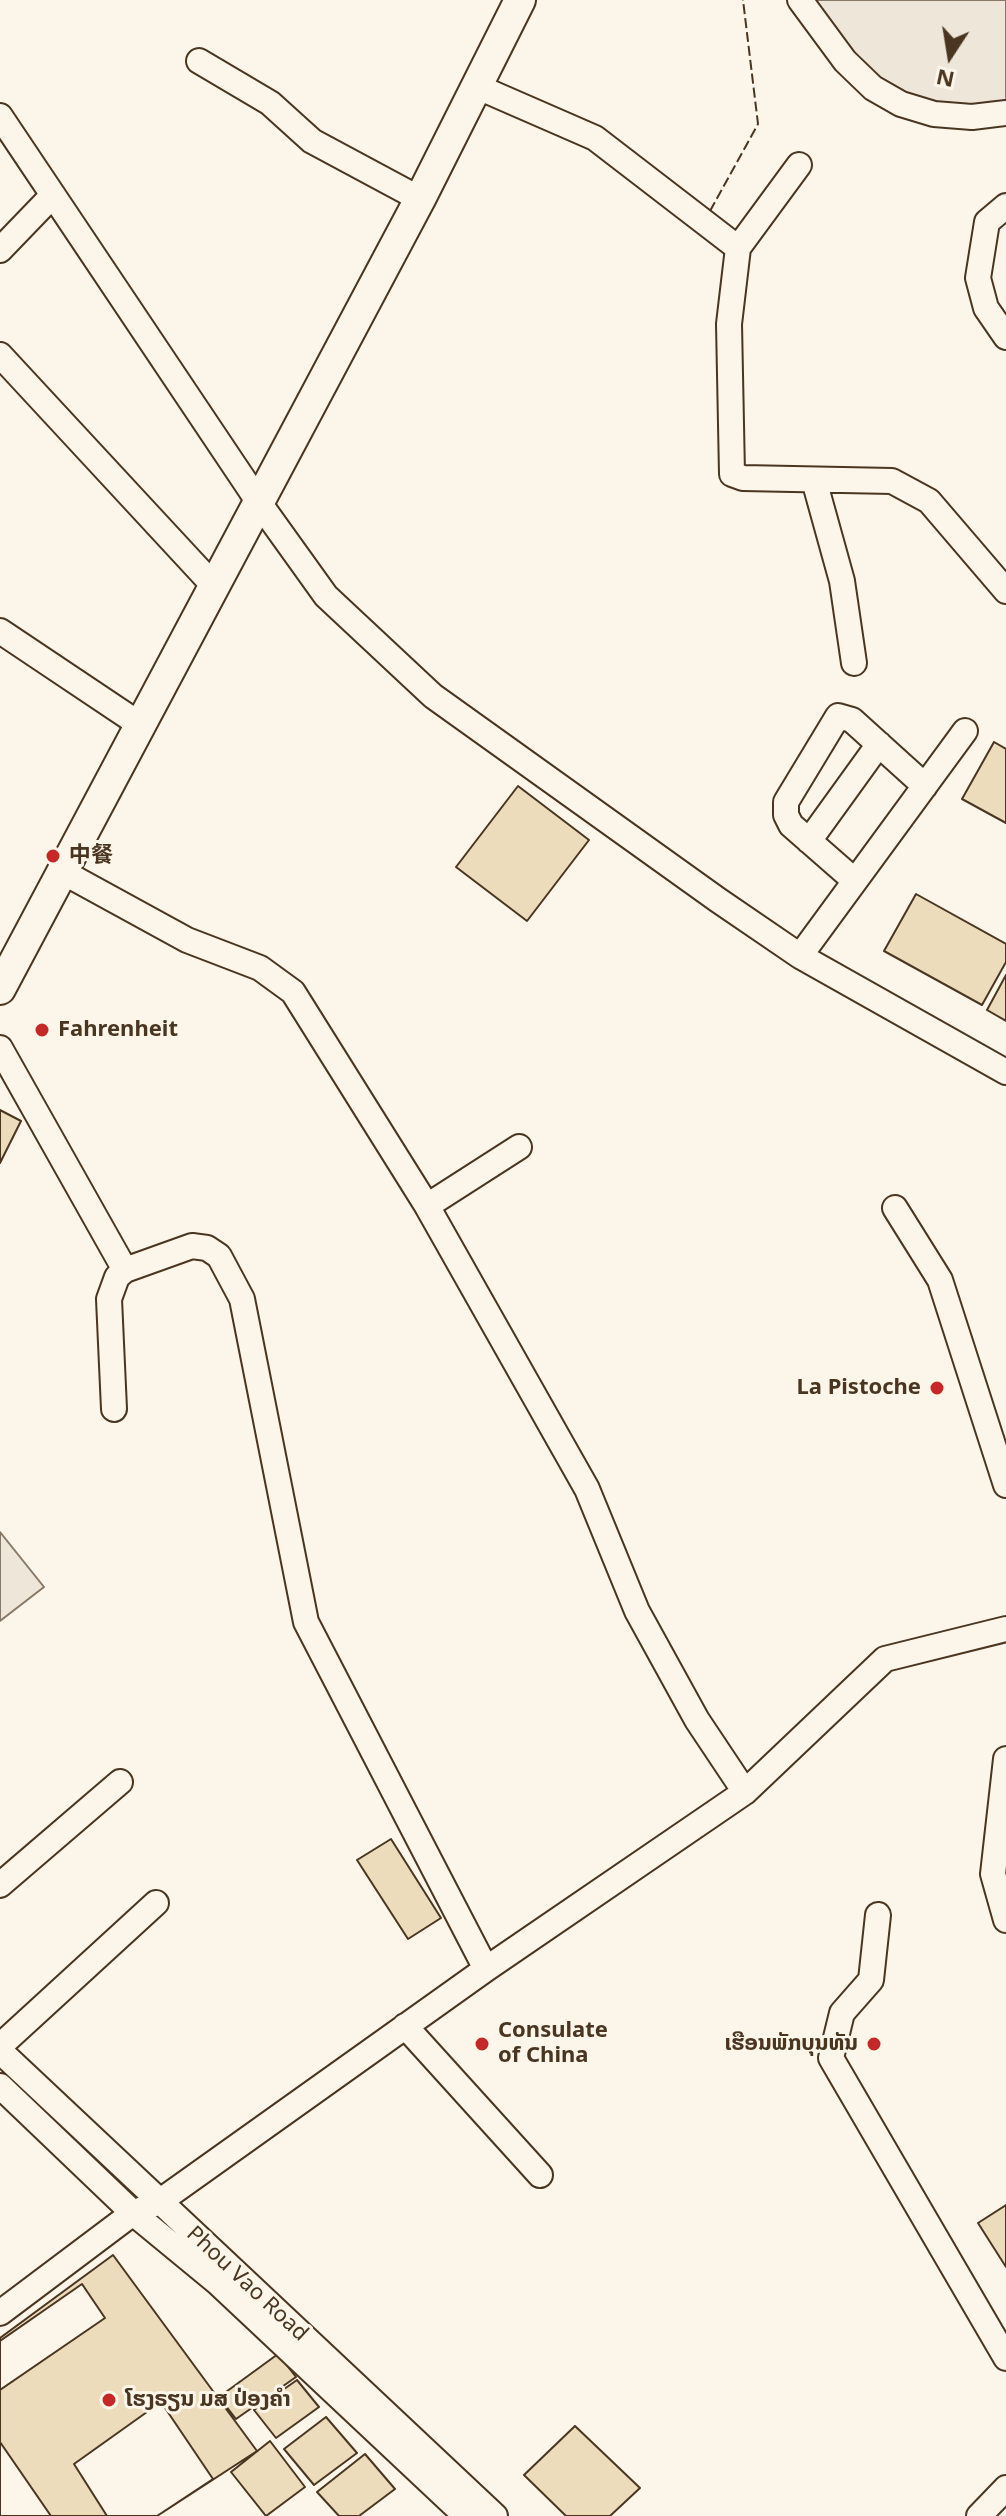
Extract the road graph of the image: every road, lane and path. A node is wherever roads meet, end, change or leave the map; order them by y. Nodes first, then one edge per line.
1 (520, 0) edge
2 (800, 0) edge
3 (199, 61) dead end
4 (478, 87) junction
5 (1006, 113) edge
6 (0, 116) edge
7 (799, 165) dead end
8 (53, 195) junction
9 (420, 199) junction
10 (1006, 206) edge
11 (738, 248) junction
12 (0, 250) edge
13 (1006, 337) edge
14 (0, 355) edge
15 (814, 480) junction
16 (260, 504) junction
17 (215, 587) junction
18 (1006, 591) edge
19 (0, 631) edge
20 (854, 663) dead end
21 (142, 726) junction
22 (965, 731) dead end
23 (879, 744) junction
24 (925, 786) junction
25 (809, 841) junction
26 (61, 871) junction
27 (855, 881) junction
28 (800, 956) junction
29 (0, 989) edge
30 (0, 1048) edge
31 (1006, 1072) edge
32 (519, 1147) dead end
33 (427, 1206) junction
34 (895, 1208) dead end
35 (125, 1270) junction
36 (114, 1409) dead end
37 (1006, 1485) edge
38 (1006, 1629) edge
39 (1006, 1759) edge
40 (120, 1782) dead end
41 (745, 1792) junction
42 (0, 1885) edge
43 (156, 1903) dead end
44 (878, 1915) dead end
45 (1006, 1920) edge
46 (486, 1969) junction
47 (405, 2026) junction
48 (0, 2048) edge
49 (0, 2086) edge
50 (540, 2175) dead end
51 (159, 2202) junction
52 (133, 2213) junction
53 (0, 2313) edge
54 (1006, 2358) edge
55 (1006, 2488) edge
56 (466, 2516) edge
57 (495, 2516) edge
58 (979, 2516) edge

1 - 4 main road
2 - 5 street
3 - 9 street
4 - 9 main road
4 - 11 street
6 - 8 street
7 - 11 street
8 - 12 street
8 - 16 street
9 - 16 main road
10 - 13 street
11 - 15 street
14 - 17 street
15 - 18 street
15 - 20 street
16 - 17 main road
16 - 28 street
17 - 21 main road
19 - 21 street
21 - 26 main road
22 - 24 street
23 - 24 street
23 - 25 street
23 - 25 street
24 - 27 street
25 - 27 street
26 - 29 main road
26 - 33 street
27 - 28 street
28 - 31 street
30 - 35 street
32 - 33 street
33 - 41 street
34 - 37 street
35 - 36 street
35 - 46 street
38 - 41 street
39 - 45 street
40 - 42 street
41 - 46 street
43 - 48 street
44 - 54 street
46 - 47 street
47 - 50 street
47 - 51 street
48 - 51 street, Phou Vao Road
49 - 52 street, Phou Vao Road
51 - 52 street
51 - 57 street, Phou Vao Road
52 - 53 street
52 - 56 street, Phou Vao Road
55 - 58 street

